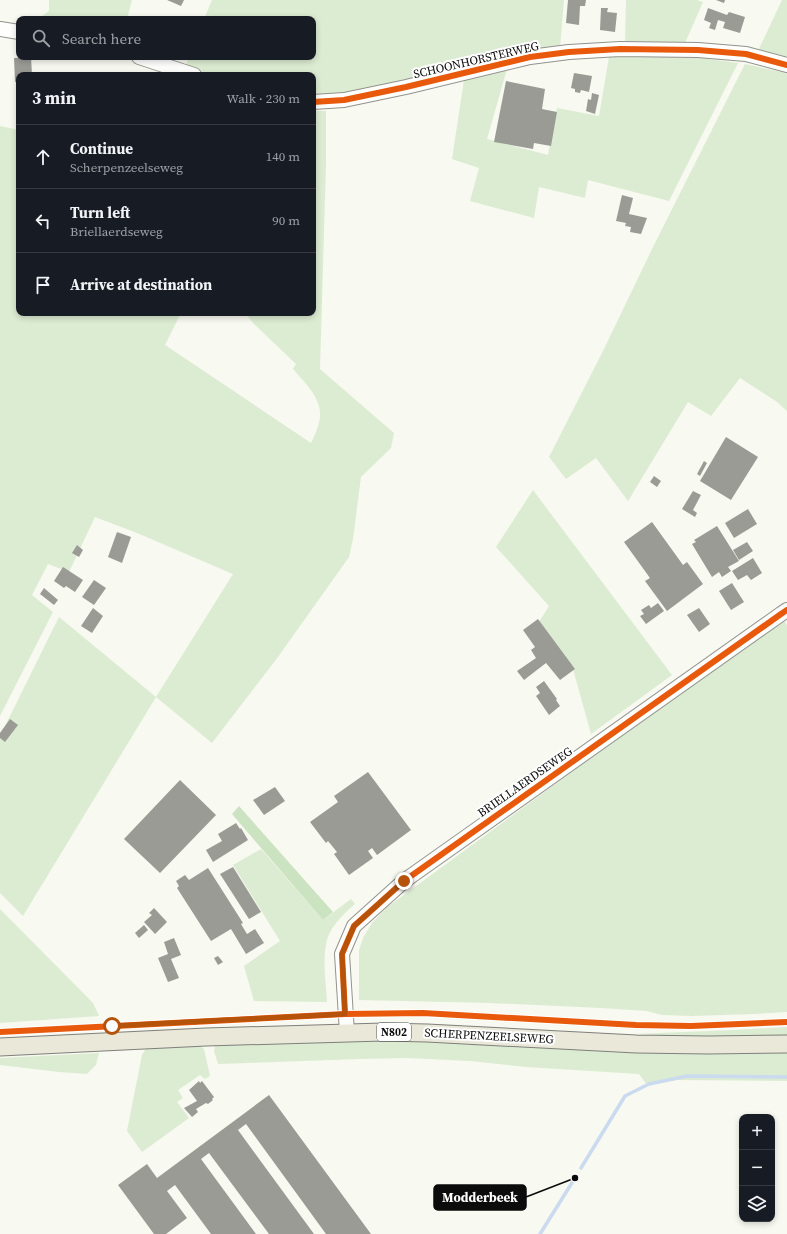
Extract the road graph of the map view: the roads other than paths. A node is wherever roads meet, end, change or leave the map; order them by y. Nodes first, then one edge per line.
1 (0, 29) edge
2 (16, 32) edge
3 (148, 60) edge
4 (787, 65) edge
5 (185, 72) edge
6 (316, 102) edge
7 (787, 610) edge
8 (347, 1033) junction
9 (787, 1044) edge
10 (0, 1047) edge

1 - 2 street
3 - 5 street
4 - 6 street, SCHOONHORSTERWEG
7 - 8 street, BRIELLAERDSEWEG
8 - 9 main road, SCHERPENZEELSEWEG / N802
8 - 10 main road, SCHERPENZEELSEWEG / N802

